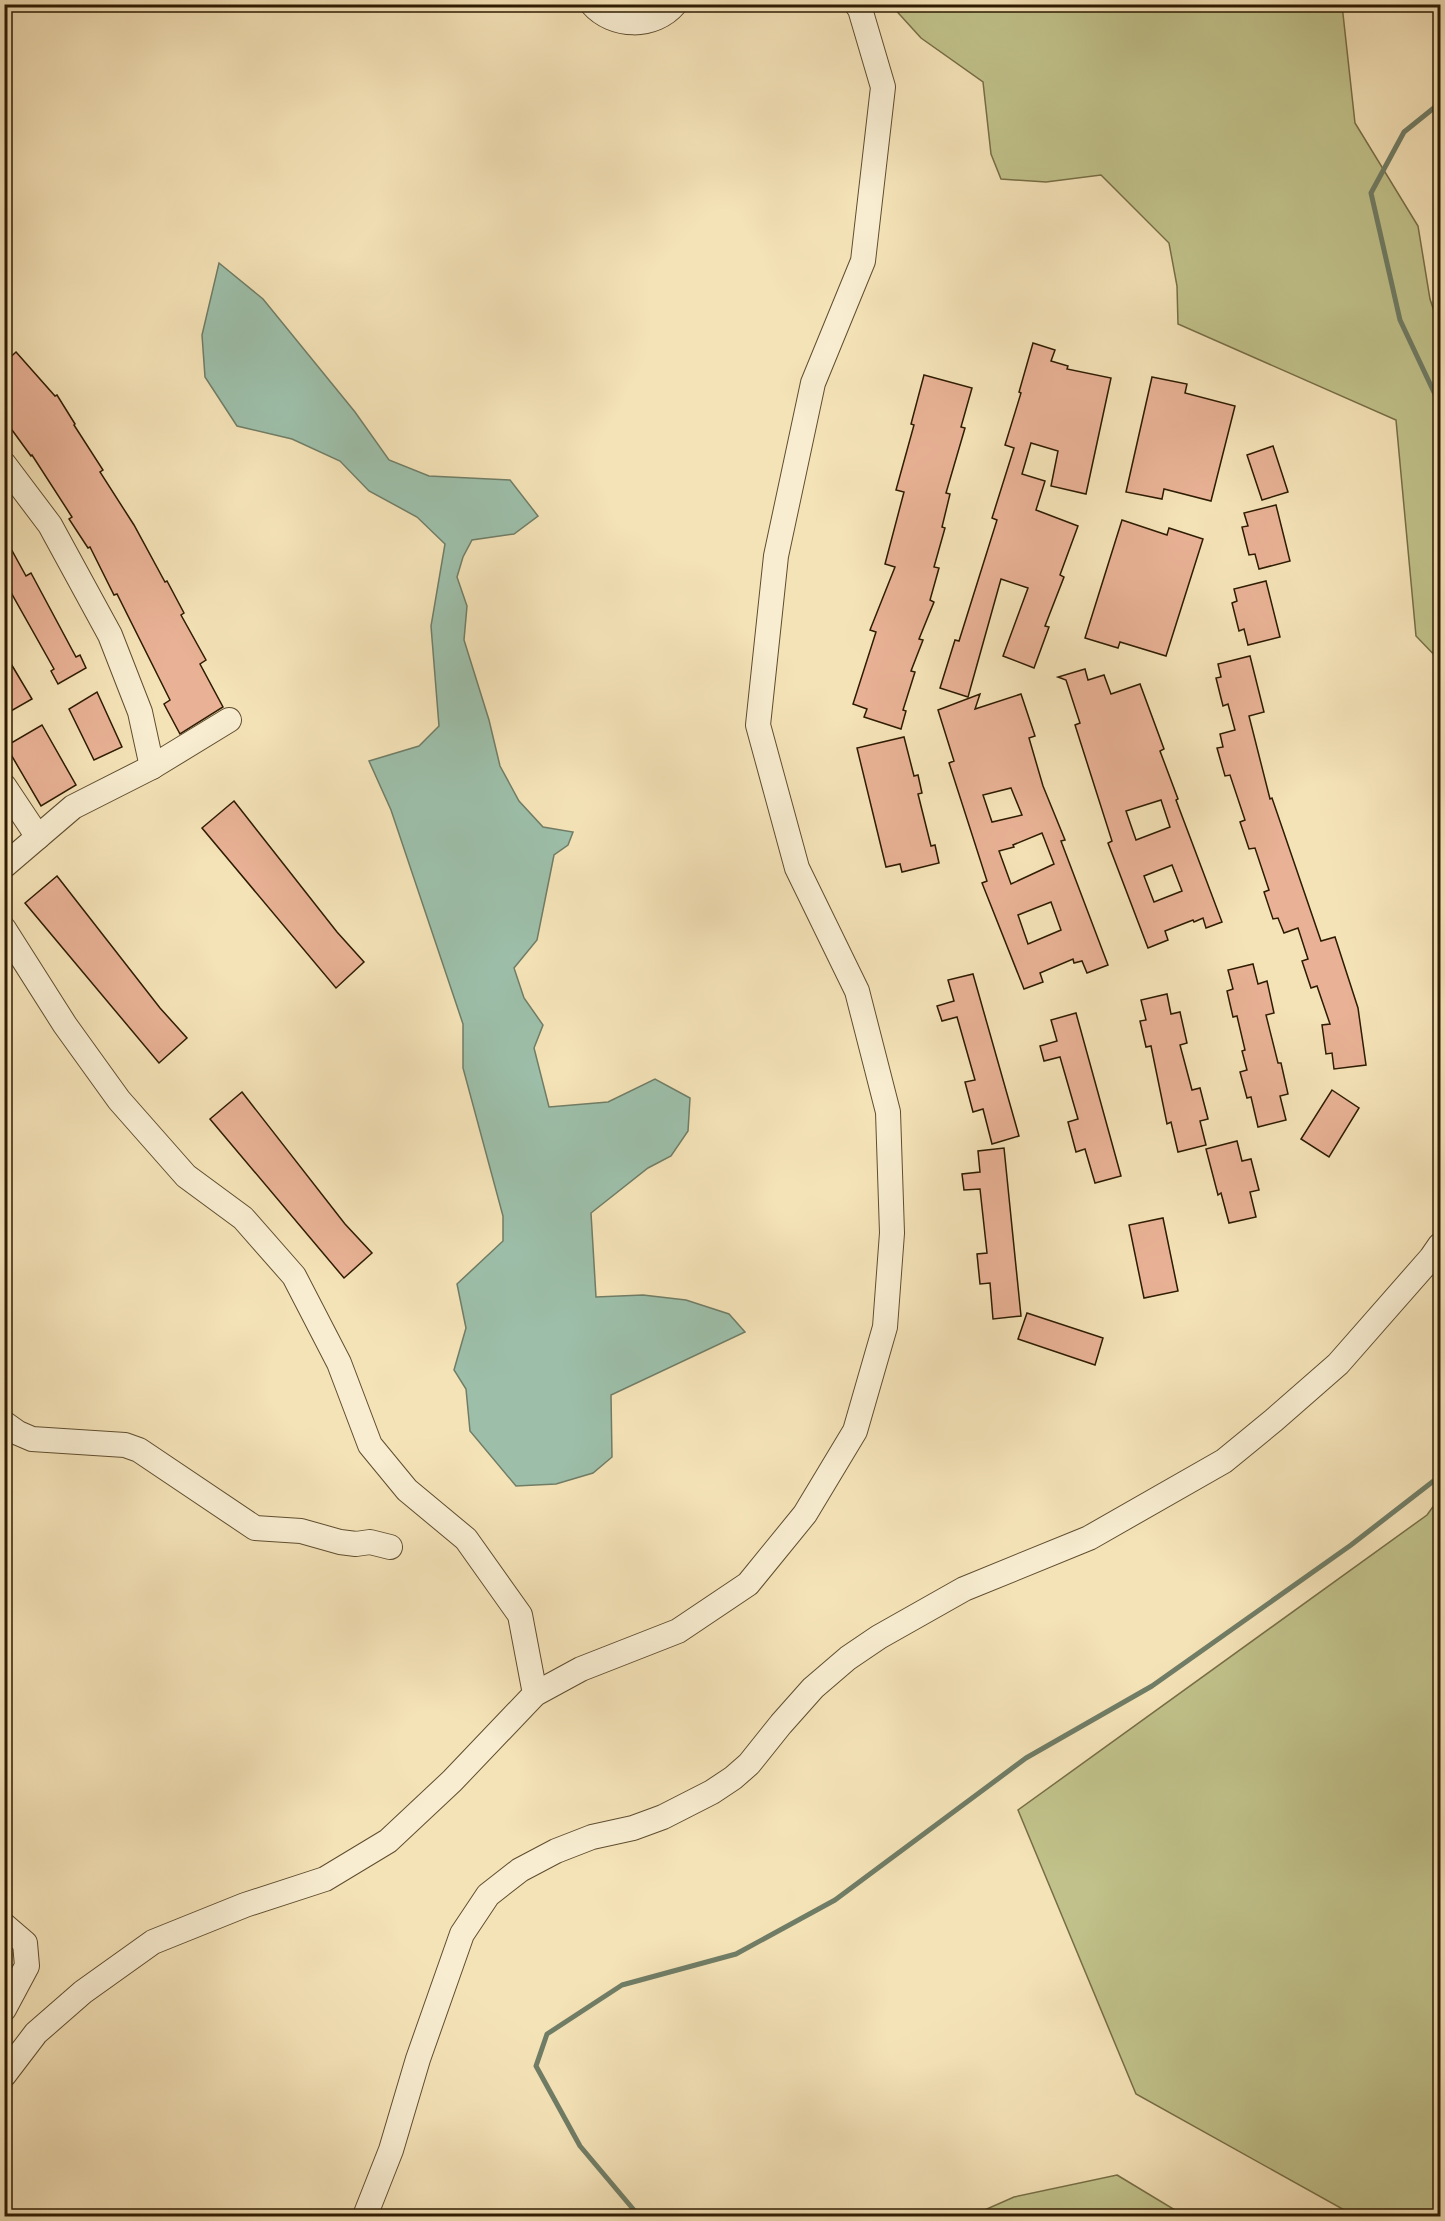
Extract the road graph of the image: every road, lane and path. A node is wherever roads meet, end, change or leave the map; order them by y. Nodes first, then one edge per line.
1 (592, 4) edge
2 (675, 4) edge
3 (855, 6) edge
4 (4, 464) edge
5 (229, 720) dead end
6 (152, 767) junction
7 (4, 786) edge
8 (38, 837) junction
9 (4, 867) edge
10 (4, 929) edge
11 (1440, 1245) edge
12 (4, 1424) edge
13 (390, 1547) dead end
14 (535, 1694) junction
15 (4, 1925) edge
16 (4, 2008) edge
17 (4, 2075) edge
18 (365, 2217) edge

1 - 2 street
3 - 14 street
4 - 6 street
5 - 6 street
6 - 8 street
7 - 8 street
8 - 9 street
10 - 14 street
11 - 18 street
12 - 13 street
14 - 17 street
15 - 16 street

